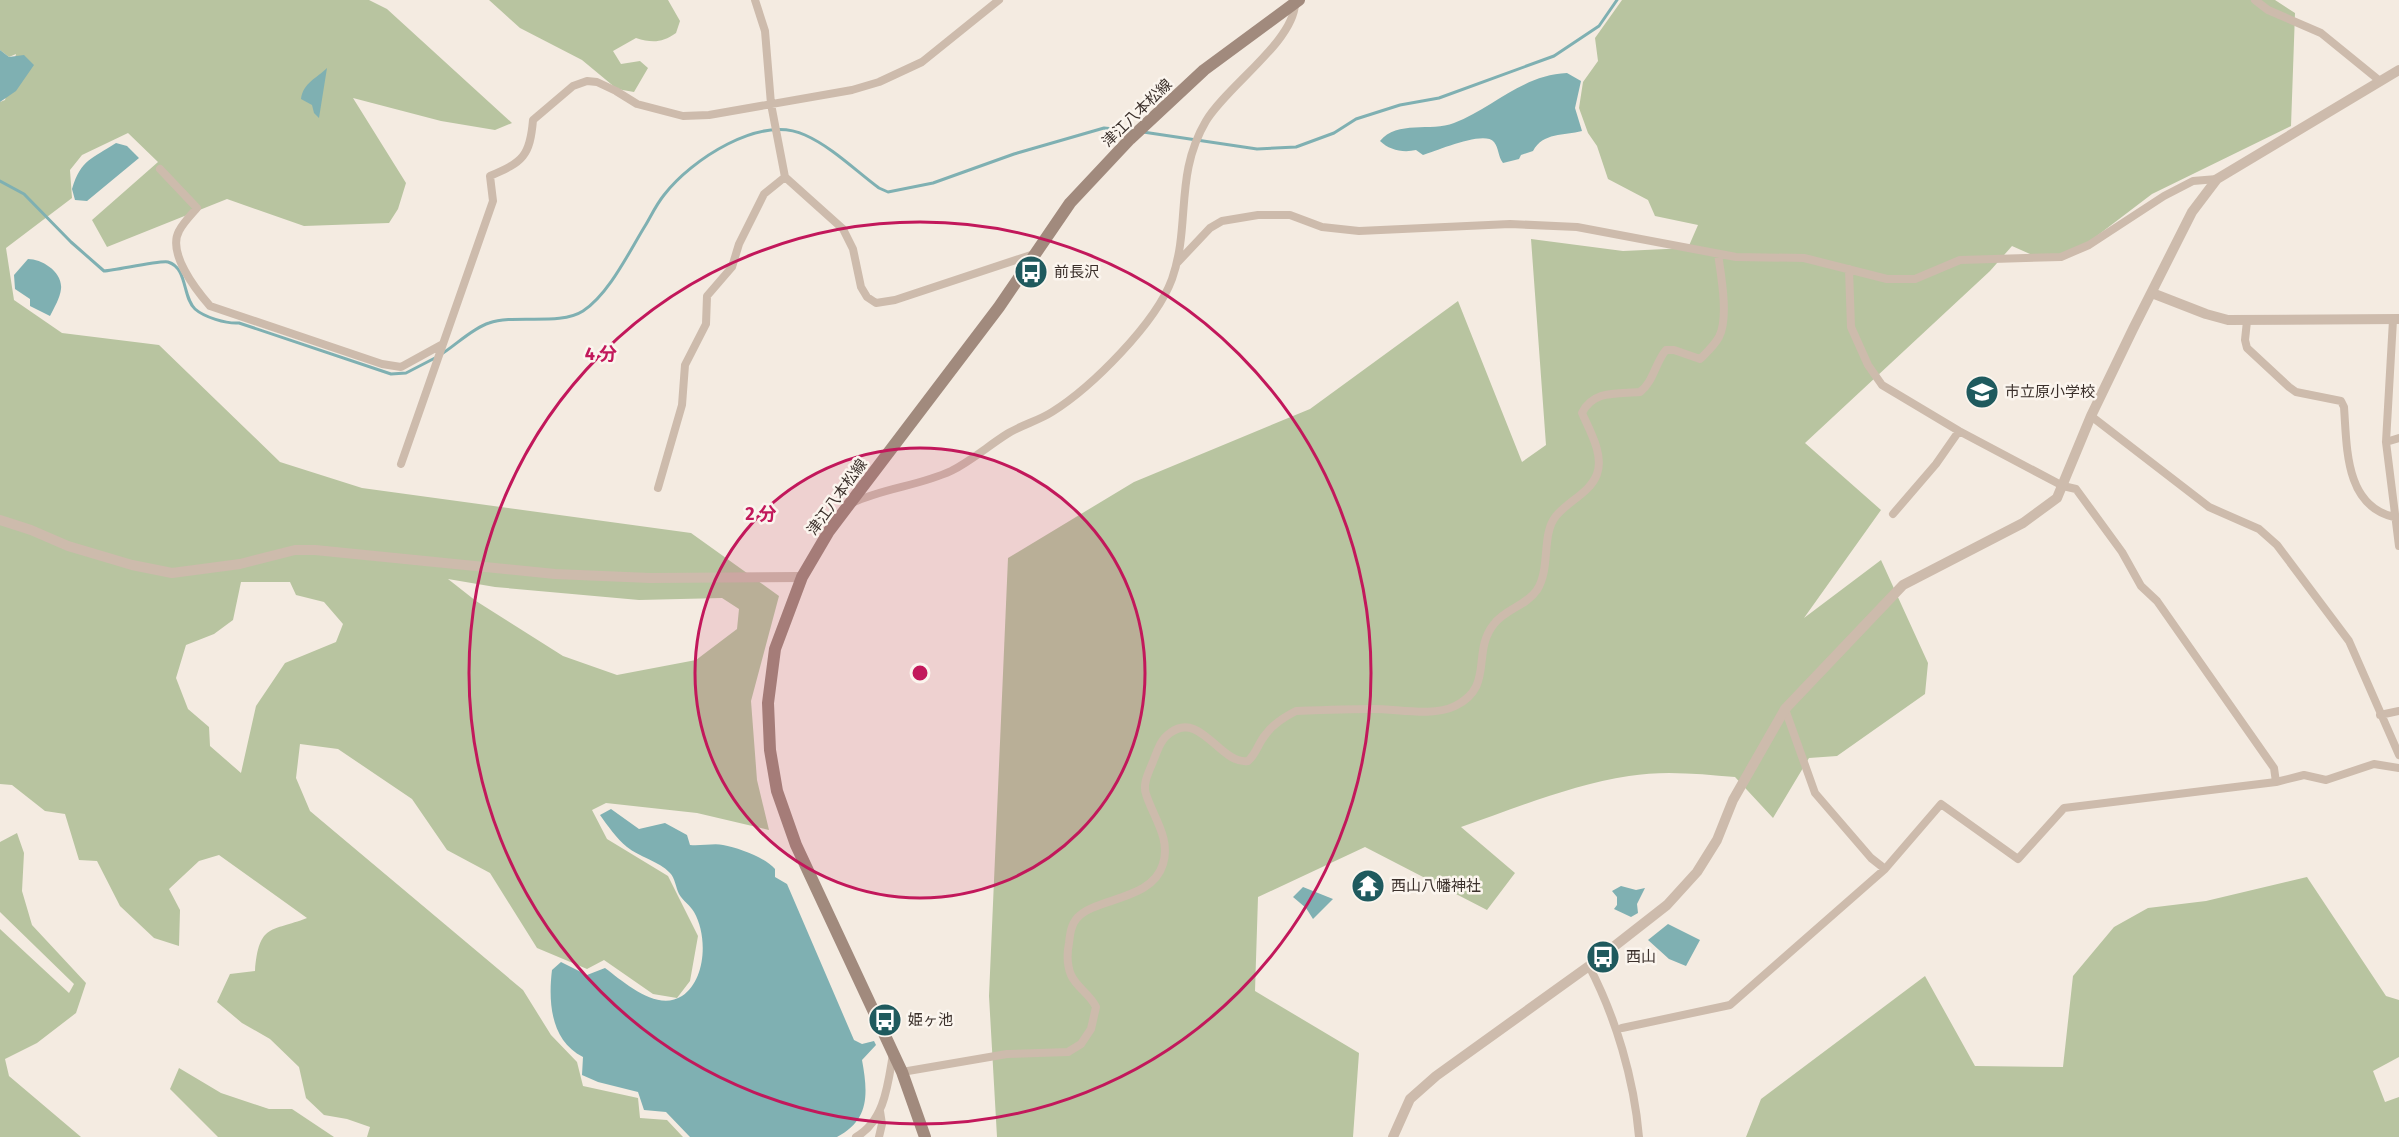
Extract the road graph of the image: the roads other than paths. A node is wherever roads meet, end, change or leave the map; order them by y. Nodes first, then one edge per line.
1 (755, 0) edge
2 (999, 0) edge
3 (2255, 0) edge
4 (1297, 2) edge
5 (2399, 70) edge
6 (2380, 81) junction
7 (771, 104) junction
8 (160, 169) dead end
9 (785, 177) junction
10 (2217, 179) junction
11 (1034, 254) junction
12 (1718, 254) junction
13 (1177, 263) junction
14 (1849, 269) junction
15 (2152, 293) junction
16 (2396, 319) edge
17 (2247, 321) junction
18 (441, 345) junction
19 (2091, 416) junction
20 (1959, 430) junction
21 (2399, 438) edge
22 (2386, 442) junction
23 (401, 464) dead end
24 (2063, 486) junction
25 (658, 488) dead end
26 (849, 505) junction
27 (1893, 514) dead end
28 (2394, 517) junction
29 (0, 520) edge
30 (2399, 546) edge
31 (802, 577) junction
32 (1785, 709) junction
33 (2399, 711) edge
34 (2380, 715) junction
35 (2399, 755) edge
36 (2399, 768) edge
37 (2276, 782) junction
38 (1885, 869) junction
39 (1589, 966) junction
40 (1622, 1028) dead end
41 (893, 1053) junction
42 (902, 1072) junction
43 (880, 1111) junction
44 (856, 1137) edge
45 (879, 1137) edge
46 (924, 1137) edge
47 (1394, 1137) edge
48 (1639, 1137) edge

1 - 7 street
2 - 7 street
3 - 6 street
4 - 11 main road, 津江八本松線
4 - 13 street
5 - 6 street
6 - 10 street
7 - 9 street
7 - 18 street
8 - 18 street
9 - 11 street
9 - 25 street
10 - 14 street
10 - 15 street
11 - 26 main road, 津江八本松線
12 - 13 street
12 - 14 street
12 - 42 street
13 - 26 street
14 - 20 street
15 - 17 street
15 - 19 street
16 - 17 street
16 - 22 street
17 - 28 street
18 - 23 street
19 - 24 street
19 - 34 street
20 - 24 street
20 - 27 street
21 - 22 street
22 - 28 street
24 - 32 street
24 - 37 street
26 - 31 main road, 津江八本松線
28 - 30 street
29 - 31 street
31 - 41 main road, 津江八本松線
32 - 38 street
32 - 39 street
33 - 34 street
34 - 35 street
36 - 37 street
37 - 38 street
38 - 40 street
39 - 47 street
39 - 48 street
41 - 42 main road, 津江八本松線
41 - 43 street
42 - 46 main road, 津江八本松線
43 - 44 street
43 - 45 street

